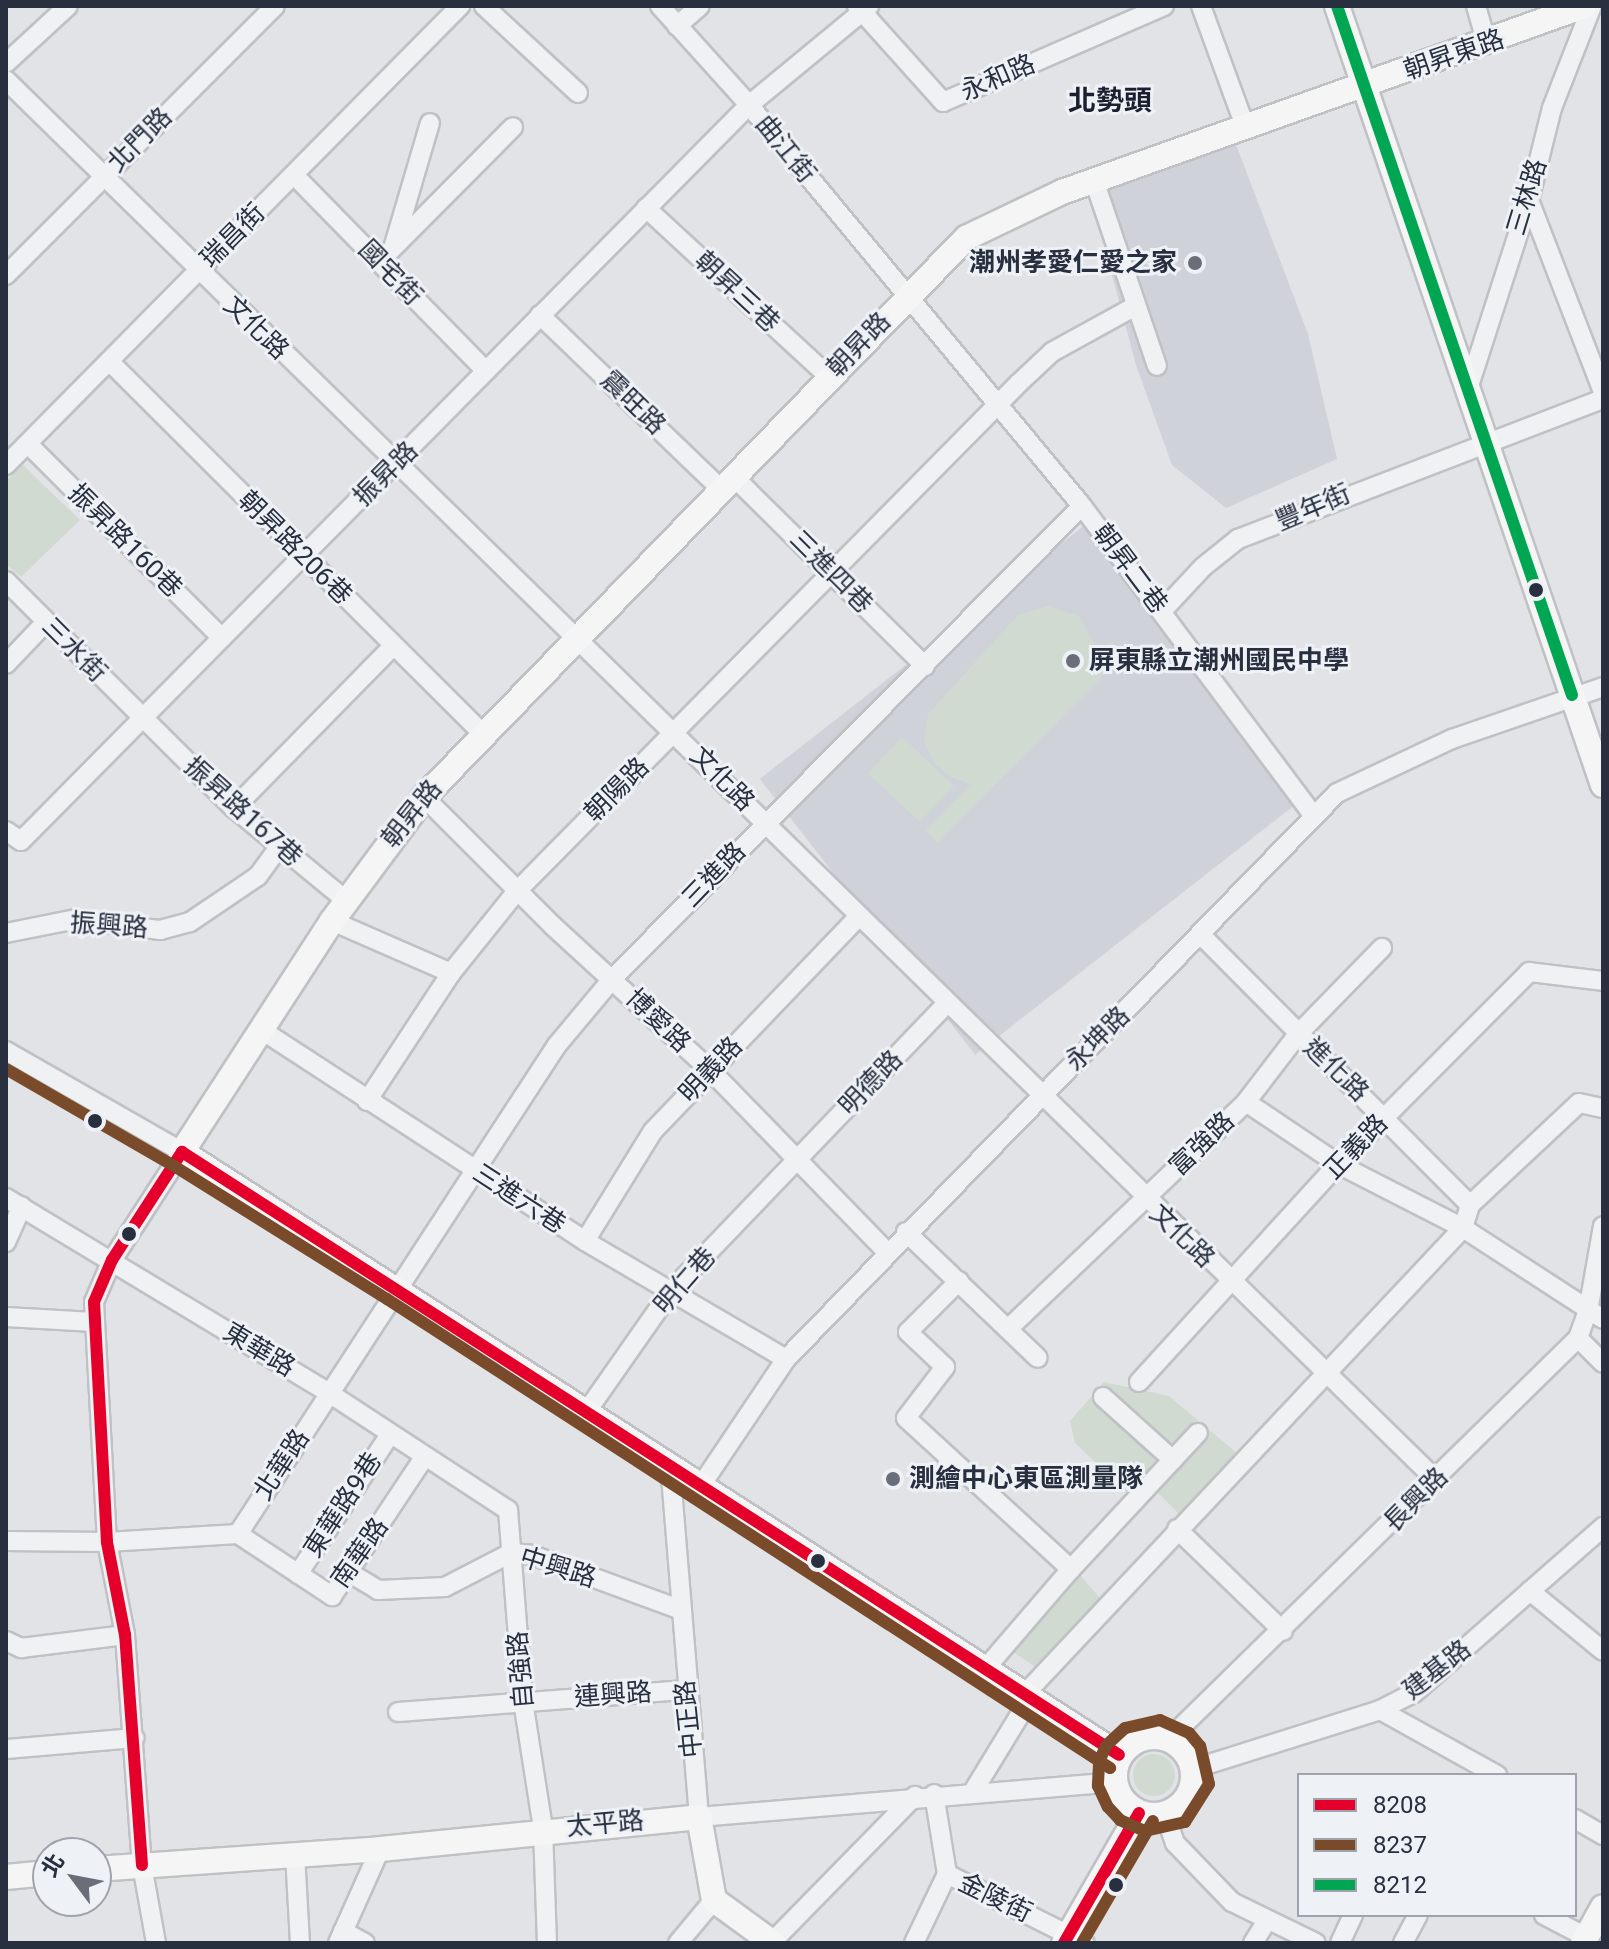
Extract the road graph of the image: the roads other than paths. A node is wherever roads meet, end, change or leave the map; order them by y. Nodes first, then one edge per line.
1 (68, 6) edge
2 (275, 6) edge
3 (460, 6) edge
4 (484, 6) edge
5 (660, 6) edge
6 (700, 6) edge
7 (1164, 6) edge
8 (1201, 6) edge
9 (1337, 6) edge
10 (1476, 6) edge
11 (863, 8) edge
12 (1581, 8) edge
13 (677, 26) junction
14 (1487, 44) junction
15 (6, 63) edge
16 (6, 80) edge
17 (1367, 84) junction
18 (578, 93) dead end
19 (749, 105) junction
20 (430, 123) dead end
21 (1245, 126) junction
22 (513, 127) dead end
23 (294, 175) junction
24 (103, 176) junction
25 (1094, 180) junction
26 (1529, 200) junction
27 (646, 208) junction
28 (393, 247) junction
29 (379, 262) junction
30 (198, 271) junction
31 (6, 275) edge
32 (905, 296) junction
33 (1134, 307) junction
34 (540, 315) junction
35 (109, 361) junction
36 (1157, 366) dead end
37 (486, 371) junction
38 (828, 376) junction
39 (1468, 389) junction
40 (1603, 392) edge
41 (1603, 399) edge
42 (999, 404) junction
43 (28, 444) junction
44 (1489, 444) junction
45 (6, 465) edge
46 (396, 465) junction
47 (730, 486) junction
48 (1082, 506) junction
49 (303, 556) junction
50 (834, 573) junction
51 (6, 581) edge
52 (1162, 611) junction
53 (46, 622) junction
54 (222, 638) junction
55 (578, 639) junction
56 (392, 647) junction
57 (6, 664) edge
58 (925, 666) junction
59 (1603, 687) edge
60 (1572, 695) junction
61 (143, 718) junction
62 (674, 732) junction
63 (482, 733) junction
64 (1603, 785) edge
65 (424, 797) junction
66 (234, 808) junction
67 (1313, 815) junction
68 (766, 822) junction
69 (14, 836) edge
70 (278, 848) junction
71 (517, 891) junction
72 (347, 901) junction
73 (859, 916) junction
74 (332, 921) junction
75 (6, 933) edge
76 (1201, 935) junction
77 (1382, 948) dead end
78 (451, 973) junction
79 (613, 978) junction
80 (1603, 981) edge
81 (945, 1005) junction
82 (260, 1029) junction
83 (1299, 1033) junction
84 (6, 1051) edge
85 (711, 1071) junction
86 (1041, 1098) junction
87 (367, 1101) junction
88 (1246, 1102) junction
89 (1603, 1108) edge
90 (1385, 1117) junction
91 (182, 1152) junction
92 (796, 1161) junction
93 (1338, 1164) junction
94 (472, 1169) junction
95 (1145, 1200) junction
96 (14, 1202) edge
97 (1470, 1205) junction
98 (1603, 1226) edge
99 (1463, 1228) junction
100 (906, 1232) junction
101 (585, 1241) junction
102 (6, 1242) edge
103 (886, 1251) junction
104 (112, 1260) junction
105 (959, 1281) junction
106 (1233, 1285) junction
107 (396, 1286) junction
108 (671, 1291) junction
109 (1596, 1315) edge
110 (6, 1317) edge
111 (94, 1322) junction
112 (1009, 1328) junction
113 (1578, 1338) junction
114 (1038, 1358) dead end
115 (786, 1359) junction
116 (1603, 1363) edge
117 (1321, 1373) junction
118 (1139, 1382) dead end
119 (329, 1393) junction
120 (1103, 1397) dead end
121 (587, 1411) junction
122 (1198, 1433) dead end
123 (389, 1436) junction
124 (423, 1459) junction
125 (1173, 1460) junction
126 (670, 1464) junction
127 (1436, 1480) junction
128 (702, 1484) junction
129 (508, 1510) joint
130 (1603, 1527) edge
131 (1177, 1529) junction
132 (238, 1534) junction
133 (107, 1542) junction
134 (7, 1543) edge
135 (511, 1553) junction
136 (1071, 1569) junction
137 (350, 1573) junction
138 (298, 1574) junction
139 (1530, 1591) junction
140 (679, 1609) junction
141 (1283, 1631) junction
142 (125, 1635) junction
143 (6, 1641) edge
144 (1603, 1651) edge
145 (984, 1670) junction
146 (686, 1690) junction
147 (1026, 1698) junction
148 (523, 1701) junction
149 (1380, 1710) junction
150 (398, 1712) dead end
151 (135, 1738) junction
152 (1169, 1739) junction
153 (6, 1749) edge
154 (1119, 1755) junction
155 (1193, 1769) junction
156 (1493, 1773) edge
157 (1114, 1782) junction
158 (974, 1790) junction
159 (934, 1794) junction
160 (915, 1796) junction
161 (1139, 1813) junction
162 (1165, 1814) junction
163 (699, 1817) junction
164 (1577, 1820) edge
165 (543, 1829) junction
166 (1603, 1835) edge
167 (380, 1849) junction
168 (295, 1854) junction
169 (142, 1865) junction
170 (112, 1868) edge
171 (947, 1874) junction
172 (32, 1875) edge
173 (6, 1877) edge
174 (714, 1900) junction
175 (1603, 1907) edge
176 (1352, 1917) edge
177 (1417, 1917) edge
178 (1547, 1917) edge
179 (1267, 1921) junction
180 (341, 1937) edge
181 (1073, 1940) edge
182 (1585, 1940) edge
183 (156, 1943) edge
184 (300, 1943) edge
185 (365, 1943) edge
186 (547, 1943) edge
187 (678, 1943) edge
188 (772, 1943) edge
189 (914, 1943) edge
190 (1253, 1943) edge
191 (1316, 1943) edge
192 (1340, 1943) edge
193 (1403, 1943) edge

1 - 15 street
2 - 24 street, 北門路
3 - 23 street, 瑞昌街
4 - 18 street
5 - 13 street, 曲江街
6 - 13 street
7 - 11 street, 永和路
8 - 21 street
9 - 17 main road
10 - 14 street
11 - 19 street, 振昇路
12 - 14 main road, 朝昇東路
12 - 26 street, 三林路
13 - 19 street, 曲江街
14 - 17 main road, 朝昇東路
16 - 24 street, 文化路
17 - 21 main road, 朝昇路
17 - 39 main road
19 - 27 street, 振昇路
19 - 32 street, 曲江街
20 - 28 street
21 - 25 main road, 朝昇路
22 - 28 street
23 - 29 street, 國宅街
23 - 30 street, 瑞昌街
24 - 30 street, 文化路
24 - 31 street, 北門路
25 - 32 main road, 朝昇路
25 - 33 street
26 - 39 street, 三林路
26 - 40 street
27 - 34 street, 振昇路
27 - 38 street, 朝昇三巷
28 - 29 street
29 - 37 street, 國宅街
30 - 35 street, 瑞昌街
30 - 46 street, 文化路
32 - 38 main road, 朝昇路
32 - 42 street, 朝昇二巷
33 - 36 street
33 - 42 street
34 - 37 street, 振昇路
34 - 47 street, 震旺路
35 - 43 street, 瑞昌街
35 - 49 street, 朝昇路206巷
37 - 46 street, 振昇路
38 - 47 main road, 朝昇路
39 - 44 main road
41 - 44 street, 豐年街
42 - 48 street, 朝昇二巷
42 - 50 street, 朝陽路
43 - 45 street, 瑞昌街
43 - 54 street, 振昇路160巷
44 - 52 street, 豐年街
44 - 60 main road
46 - 49 street, 振昇路
46 - 55 street, 文化路
47 - 50 street, 三進四巷
47 - 55 main road, 朝昇路
48 - 52 street, 朝昇二巷
48 - 58 street, 三進路
49 - 54 street, 振昇路
49 - 56 street, 朝昇路206巷
50 - 58 street, 三進四巷
50 - 62 street, 朝陽路
51 - 53 street, 三水街
52 - 67 street, 朝昇二巷
53 - 57 street
53 - 61 street, 三水街
54 - 61 street, 振昇路
55 - 62 street, 文化路
55 - 63 main road, 朝昇路
56 - 63 street, 朝昇路206巷
56 - 66 street
58 - 68 street, 三進路
59 - 60 street, 永坤路
60 - 64 main road
60 - 67 street, 永坤路
61 - 66 street, 振昇路167巷
61 - 69 street, 振昇路
62 - 68 street, 文化路
62 - 71 street, 朝陽路
63 - 65 main road, 朝昇路
65 - 71 street, 博愛路
65 - 72 main road, 朝昇路
66 - 70 street, 振昇路167巷
67 - 76 street, 永坤路
68 - 73 street, 文化路
68 - 79 street, 三進路
70 - 72 street, 振昇路167巷
70 - 75 street, 振興路
71 - 78 street, 朝陽路
71 - 79 street, 博愛路
72 - 74 main road, 朝昇路
73 - 81 street, 文化路
73 - 85 street, 明義路
74 - 78 street
74 - 82 main road, 朝昇路
76 - 83 street, 進化路
76 - 86 street, 永坤路
77 - 83 street, 富強路
78 - 87 street, 朝陽路
79 - 85 street, 博愛路
79 - 94 street, 三進路
80 - 90 street, 正義路
81 - 86 street, 文化路
81 - 92 street, 明德路
82 - 87 street, 三進六巷
82 - 91 main road, 朝昇路
83 - 88 street, 富強路
83 - 90 street, 進化路
84 - 91 street
85 - 92 street, 博愛路
85 - 101 street, 明義路
86 - 95 street, 文化路
86 - 100 street, 永坤路
87 - 94 street, 三進六巷
88 - 93 street
88 - 95 street, 富強路
89 - 97 street
90 - 93 street, 正義路
90 - 97 street, 進化路
91 - 104 street, 朝昇路
91 - 107 main road
92 - 103 street, 博愛路
92 - 108 street, 明仁巷
93 - 99 street
93 - 106 street, 正義路
94 - 101 street, 三進六巷
94 - 107 street, 三進路
95 - 106 street, 文化路
95 - 112 street, 富強路
96 - 102 street
96 - 104 street, 東華路
97 - 99 street
98 - 109 street, 長興路
99 - 109 street
99 - 117 street
100 - 103 street, 永坤路
100 - 105 street
101 - 108 street, 三進六巷
103 - 115 street, 永坤路
104 - 111 street, 朝昇路
104 - 119 street, 東華路
105 - 112 street
105 - 136 street
106 - 117 street, 文化路
106 - 118 street, 正義路
107 - 119 street, 北華路
107 - 121 main road
108 - 115 street, 三進六巷
108 - 121 street, 明仁巷
109 - 113 street, 長興路
110 - 111 street
111 - 133 street, 朝昇路
112 - 114 street
113 - 116 street
113 - 127 street, 長興路
115 - 128 street, 永坤路
117 - 127 street, 文化路
117 - 131 street
119 - 123 street, 東華路
119 - 132 street, 北華路
120 - 125 street
121 - 126 main road
122 - 125 street
123 - 124 street, 東華路
123 - 138 street, 東華路9巷
124 - 129 street, 東華路
124 - 137 street, 南華路
125 - 136 street
126 - 128 main road
126 - 140 street, 中正路
127 - 141 street, 長興路
128 - 145 main road
129 - 135 street, 自強路
130 - 139 street, 建基路
131 - 141 street
131 - 147 street
132 - 133 street
132 - 138 street, 南華路
133 - 134 street
133 - 142 street, 朝昇路
135 - 137 street, 中興路
135 - 140 street, 中興路
135 - 148 street, 自強路
136 - 145 street
137 - 138 street, 南華路
139 - 144 street
139 - 149 street, 建基路
140 - 146 street, 中正路
141 - 152 street, 長興路
142 - 143 street
142 - 151 street, 朝昇路
145 - 147 main road
146 - 148 street, 連興路
146 - 163 street, 中正路
147 - 154 main road
147 - 158 street
148 - 150 street, 連興路
148 - 165 street, 自強路
149 - 155 street, 建基路
149 - 156 street
151 - 153 street
151 - 169 street, 朝昇路
152 - 154 main road
152 - 155 main road
154 - 157 main road
155 - 162 main road
157 - 158 street, 太平路
157 - 161 main road
158 - 159 street, 太平路
159 - 160 street, 太平路
159 - 171 street
160 - 163 street, 太平路
160 - 188 street
161 - 162 main road
161 - 181 main road
162 - 179 street
163 - 165 main road, 太平路
163 - 174 main road, 中正路
164 - 166 street
165 - 167 main road, 太平路
165 - 186 street, 自強路
167 - 168 main road, 太平路
167 - 180 street
168 - 169 main road, 太平路
168 - 184 street
169 - 170 main road, 太平路
169 - 183 street, 朝昇路
171 - 181 street, 金陵街
171 - 189 street
172 - 173 main road
174 - 187 street
174 - 188 main road
175 - 182 main road
176 - 192 street
177 - 193 street
178 - 182 street
179 - 190 street
179 - 191 street
180 - 185 street

